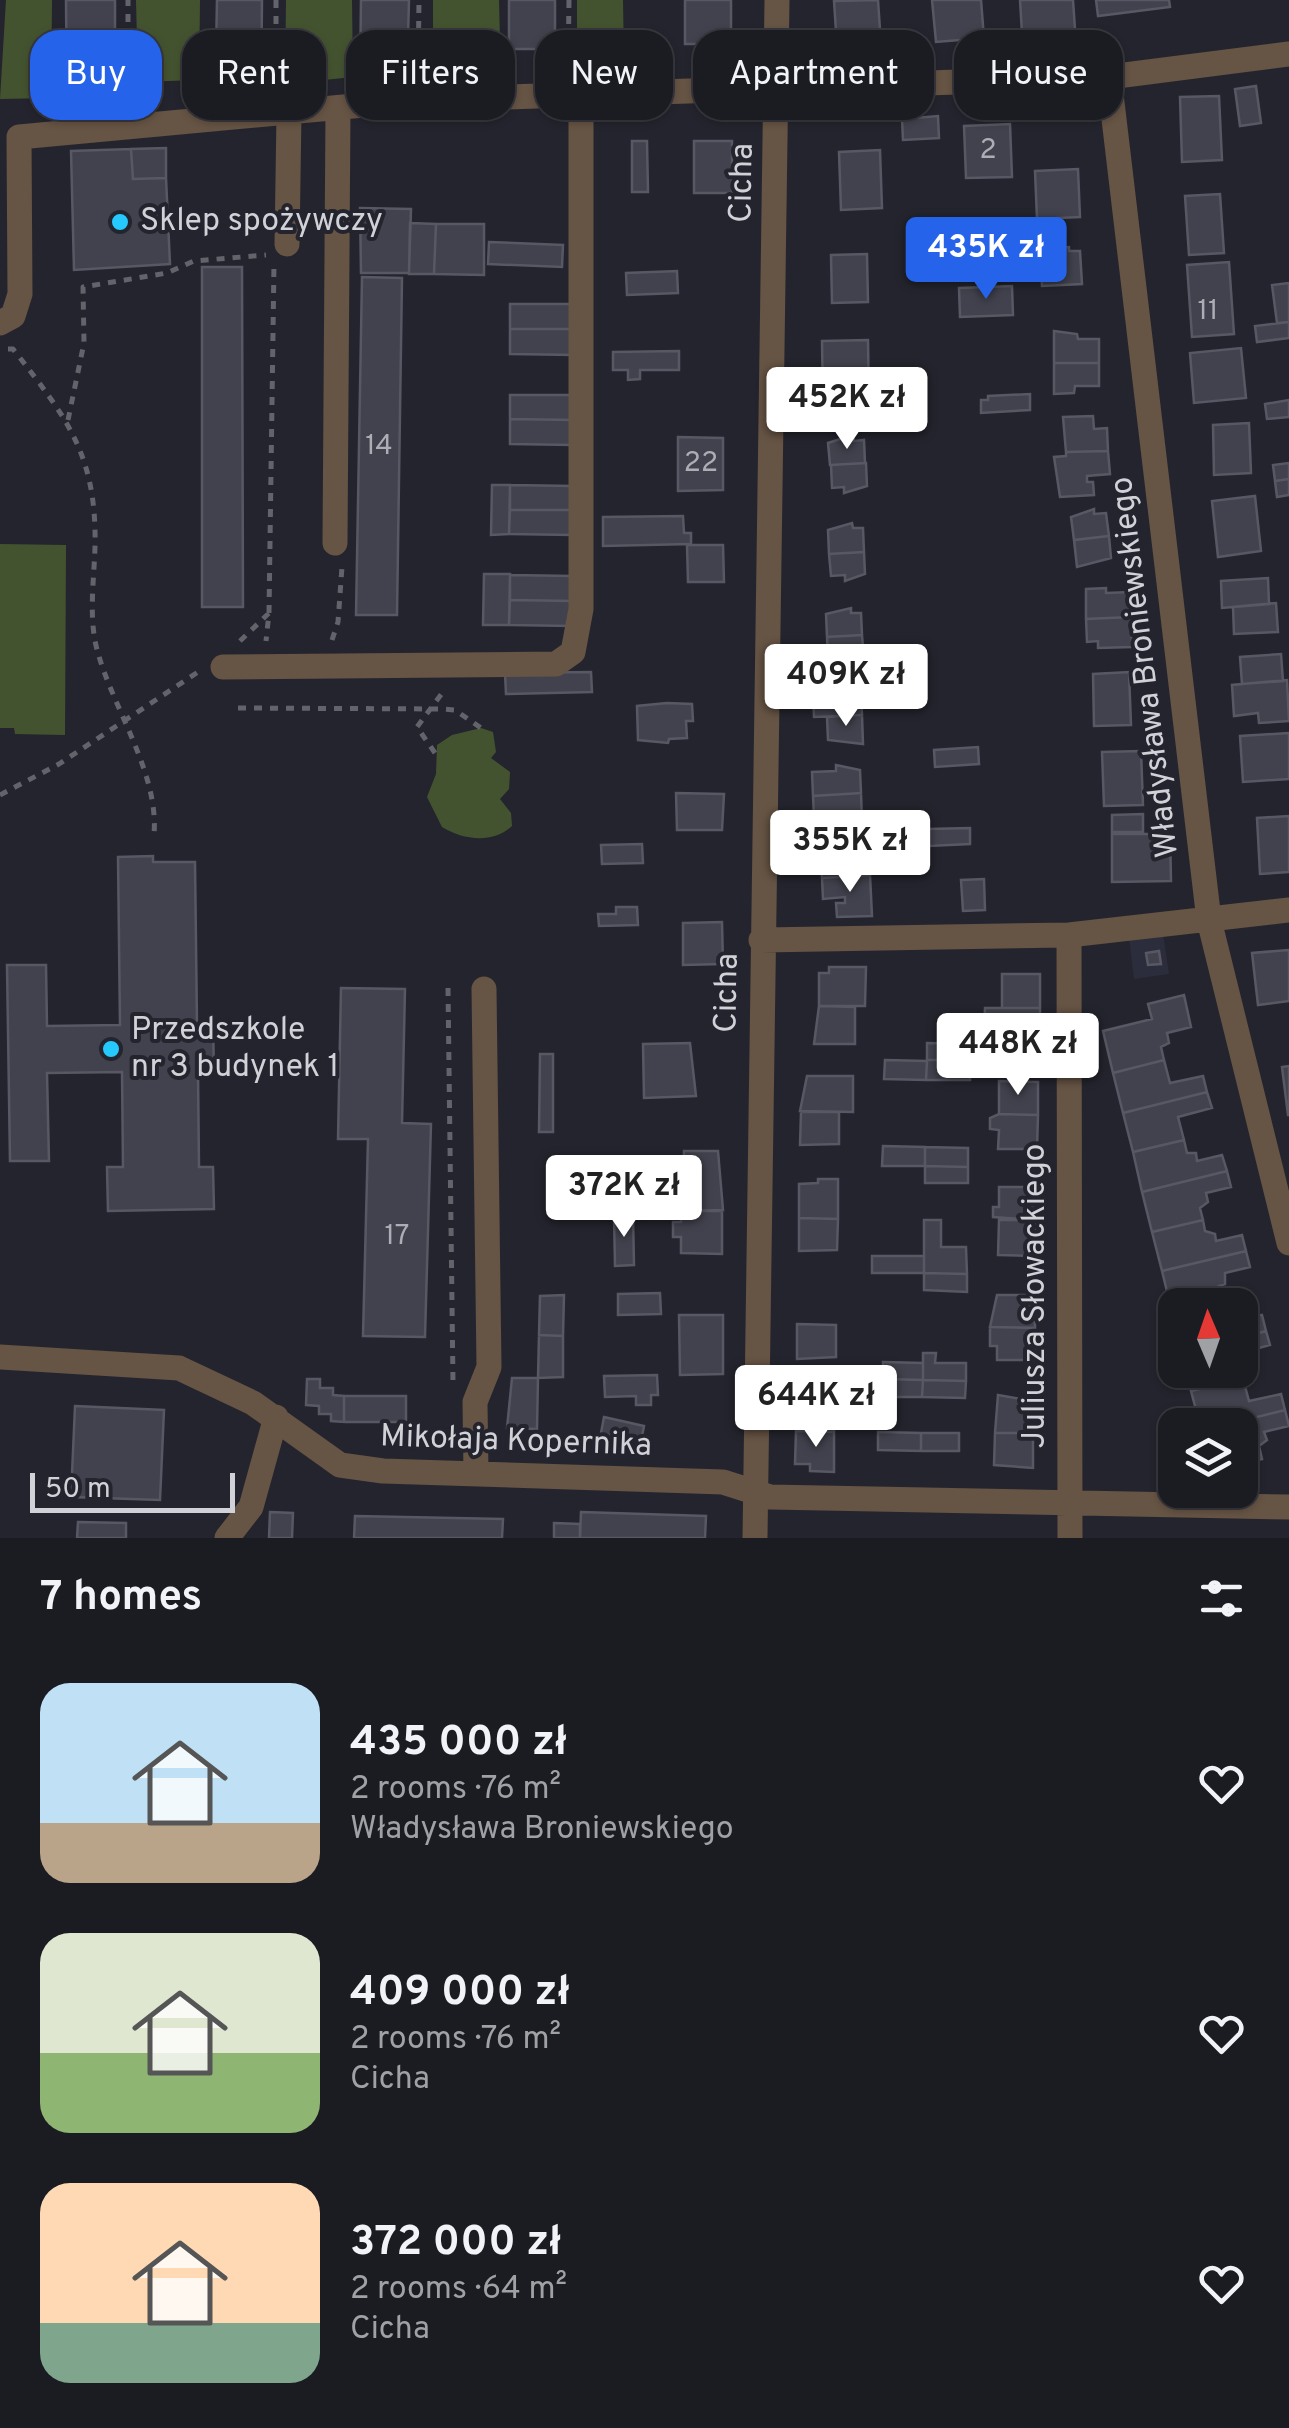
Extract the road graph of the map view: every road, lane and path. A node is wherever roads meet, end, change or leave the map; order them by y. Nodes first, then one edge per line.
1 (128, 0) edge
2 (276, 0) edge
3 (419, 0) edge
4 (777, 0) edge
5 (128, 30) edge
6 (278, 30) edge
7 (419, 30) edge
8 (777, 30) edge
9 (1289, 54) edge
10 (1123, 74) edge
11 (535, 95) edge
12 (338, 108) junction
13 (326, 109) edge
14 (217, 120) edge
15 (283, 120) edge
16 (581, 120) edge
17 (777, 120) edge
18 (1114, 120) edge
19 (287, 244) dead end
20 (0, 323) edge
21 (0, 350) edge
22 (68, 420) junction
23 (335, 543) dead end
24 (269, 612) dead end
25 (217, 665) joint
26 (462, 665) junction
27 (238, 708) dead end
28 (430, 708) junction
29 (123, 724) junction
30 (480, 728) dead end
31 (435, 753) dead end
32 (0, 795) edge
33 (154, 834) dead end
34 (1289, 910) edge
35 (1209, 920) junction
36 (1069, 935) junction
37 (761, 940) junction
38 (448, 988) dead end
39 (484, 989) dead end
40 (1276, 1137) edge
41 (1289, 1243) edge
42 (0, 1357) edge
43 (453, 1398) dead end
44 (276, 1416) junction
45 (476, 1474) junction
46 (756, 1492) junction
47 (1069, 1504) junction
48 (1289, 1507) edge
49 (227, 1538) edge
50 (755, 1538) edge
51 (1070, 1538) edge

1 - 5 path
2 - 6 path
3 - 7 path
4 - 8 street, Cicha
9 - 10 street
11 - 12 street
12 - 13 street
12 - 23 street
14 - 20 street
15 - 19 street
16 - 26 street
17 - 37 street, Cicha
18 - 35 street, Władysława Broniewskiego
21 - 22 path
22 - 24 path
22 - 29 path
25 - 26 street
25 - 29 path
26 - 28 path
27 - 28 path
28 - 30 path
28 - 31 path
29 - 32 path
29 - 33 path
34 - 35 street
35 - 36 street
35 - 40 street, Władysława Broniewskiego
36 - 37 street
36 - 47 street, Juliusza Słowackiego
37 - 46 street, Cicha
38 - 43 path
39 - 45 street
40 - 41 street, Władysława Broniewskiego
42 - 44 street, Mikołaja Kopernika
44 - 45 street, Mikołaja Kopernika
44 - 49 street
45 - 46 street, Mikołaja Kopernika
46 - 47 street, Mikołaja Kopernika
46 - 50 street, Cicha
47 - 48 street, Mikołaja Kopernika
47 - 51 street, Juliusza Słowackiego

